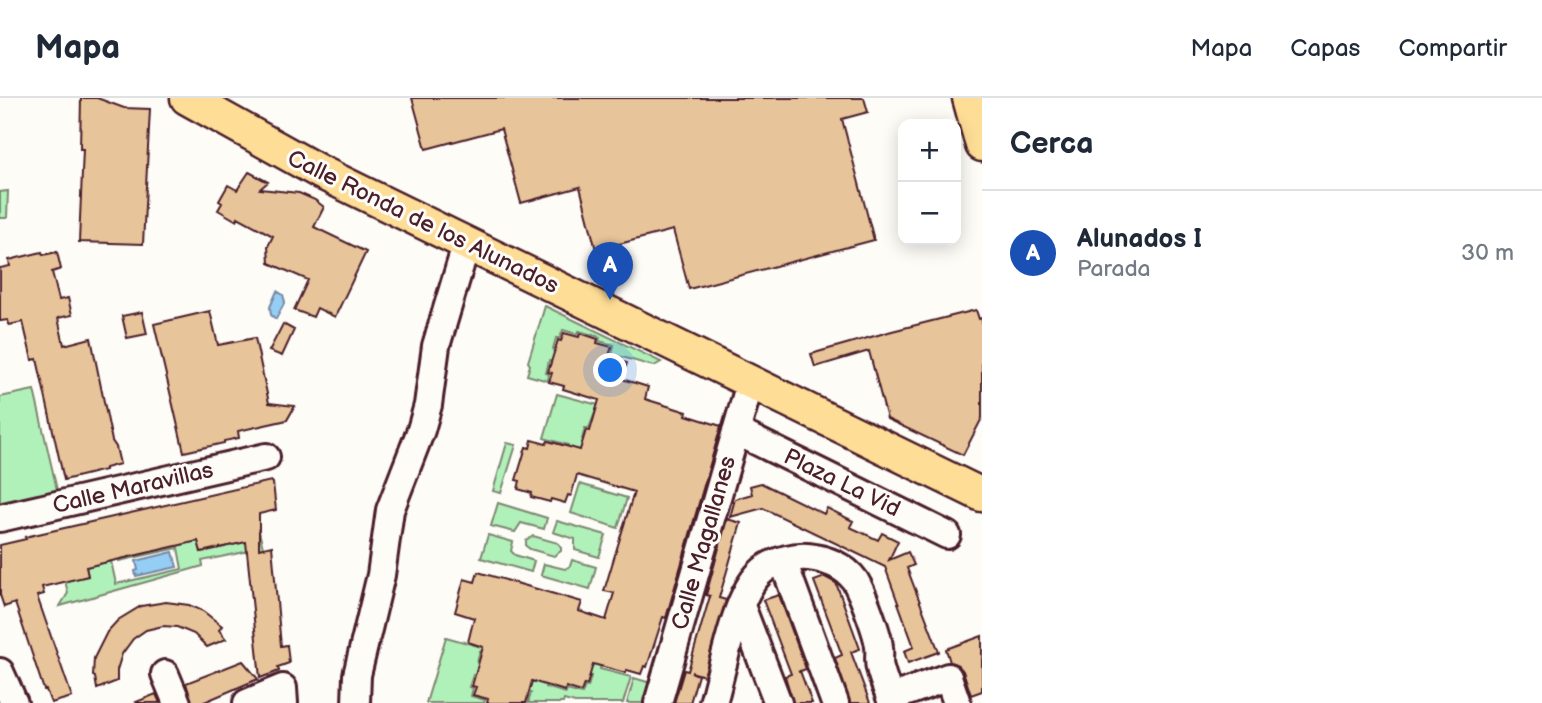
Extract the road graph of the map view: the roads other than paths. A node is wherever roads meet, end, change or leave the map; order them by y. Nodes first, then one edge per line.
1 (187, 98) edge
2 (969, 98) edge
3 (982, 145) edge
4 (468, 244) junction
5 (750, 383) junction
6 (736, 431) junction
7 (266, 457) dead end
8 (976, 490) edge
9 (0, 518) edge
10 (947, 535) dead end
11 (783, 561) junction
12 (741, 606) junction
13 (0, 672) edge
14 (165, 674) dead end
15 (717, 699) edge
16 (892, 700) edge
17 (14, 703) edge
18 (177, 703) edge
19 (247, 703) edge
20 (284, 703) edge
21 (356, 703) edge
22 (658, 703) edge
23 (778, 703) edge
24 (835, 703) edge
25 (957, 703) edge

1 - 4 main road, Calle Ronda de los Alunados
2 - 3 main road
4 - 5 main road, Calle Ronda de los Alunados
4 - 21 street
5 - 6 street, Calle Magallanes
5 - 8 main road, Calle Ronda de los Alunados
6 - 10 street, Plaza La Vid
6 - 22 street, Calle Magallanes
7 - 9 street, Calle Maravillas
11 - 12 street
11 - 16 street
11 - 24 street
12 - 15 street
12 - 23 street
13 - 17 street
14 - 18 street
16 - 25 street
19 - 20 street

